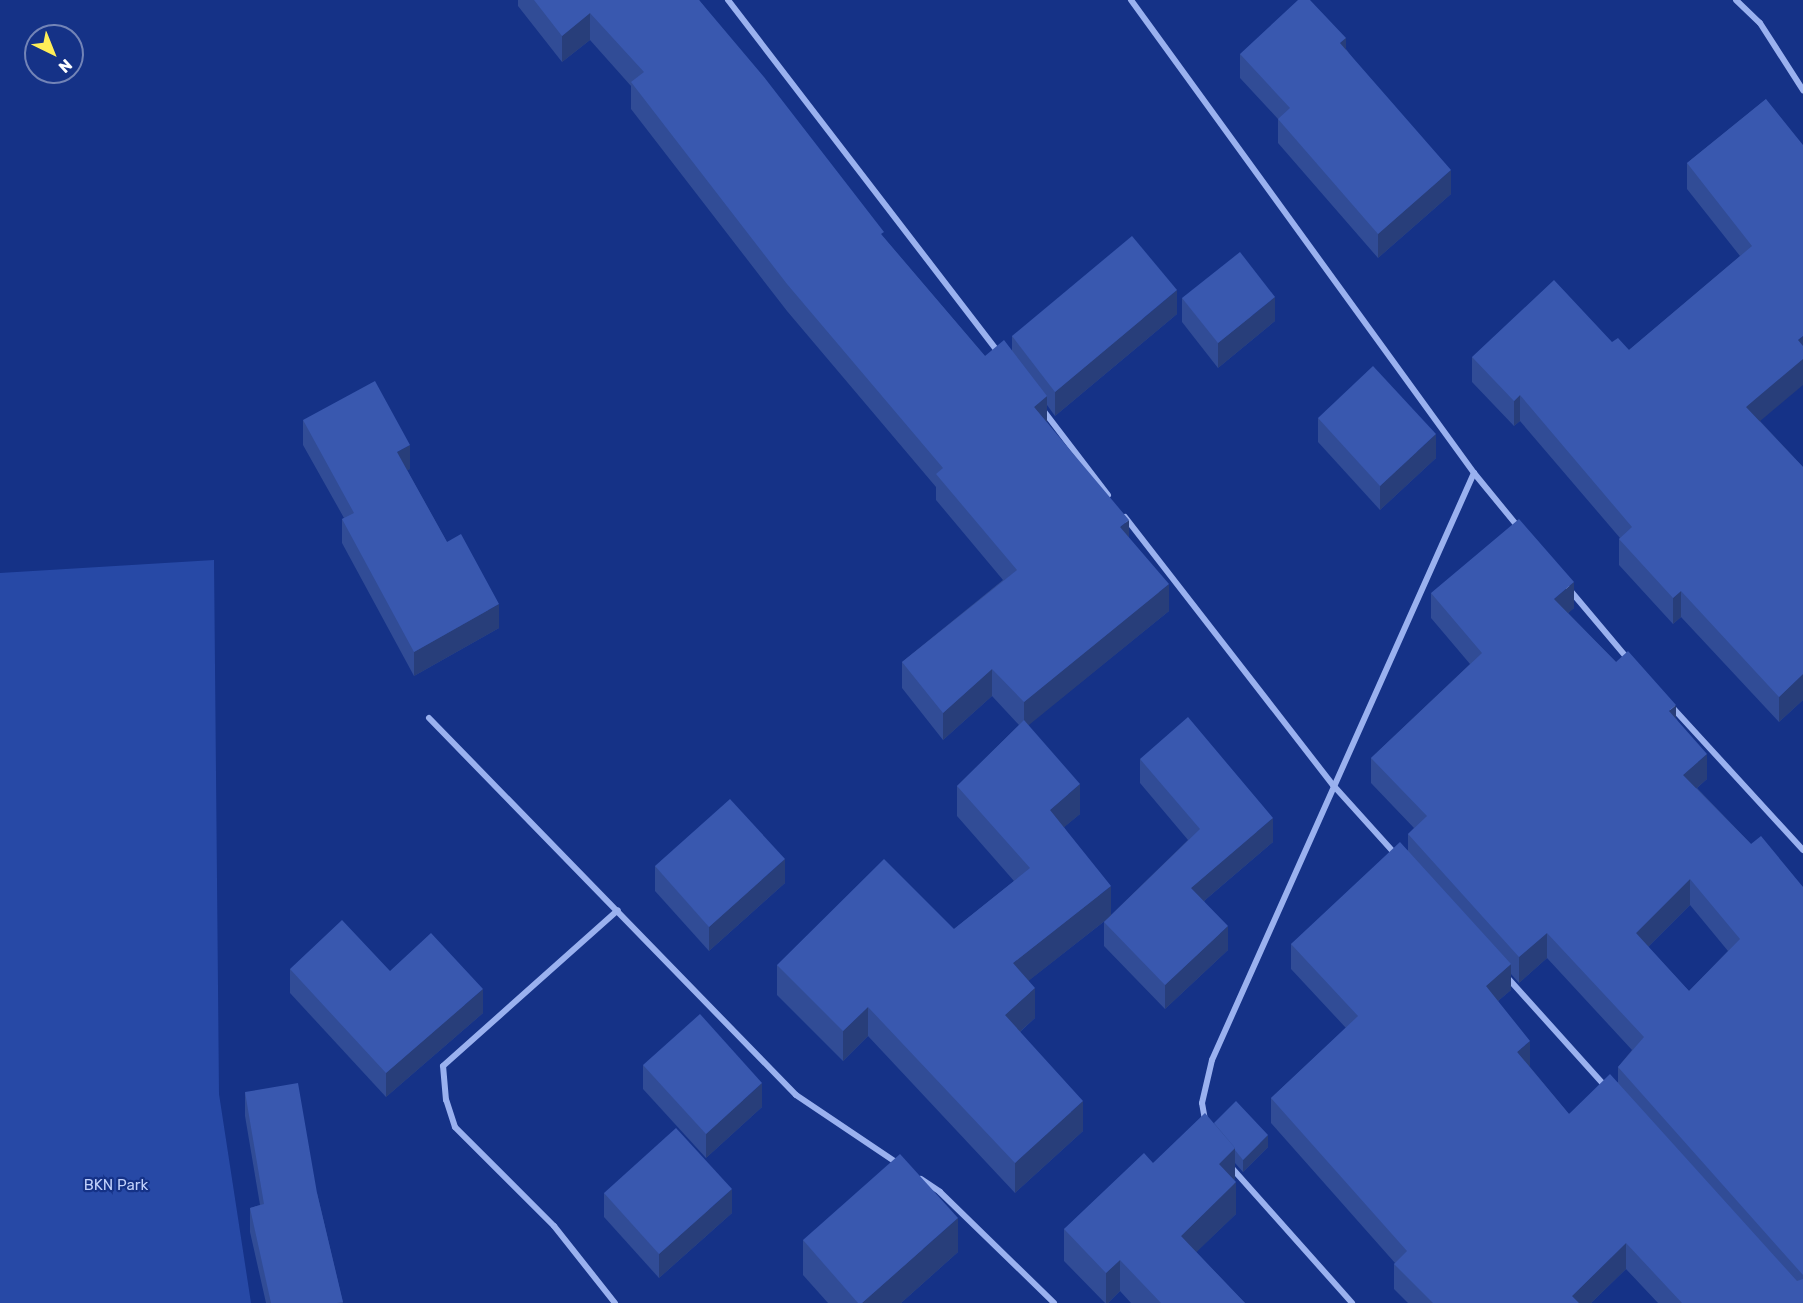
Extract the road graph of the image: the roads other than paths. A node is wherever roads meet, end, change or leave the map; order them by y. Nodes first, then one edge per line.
1 (728, 0) edge
2 (1131, 0) edge
3 (1736, 0) edge
4 (1803, 90) edge
5 (1003, 359) edge
6 (1039, 406) edge
7 (1474, 473) junction
8 (1112, 499) edge
9 (1119, 508) edge
10 (1527, 537) edge
11 (1564, 583) edge
12 (1634, 665) edge
13 (1666, 700) edge
14 (429, 718) dead end
15 (1333, 785) junction
16 (1803, 850) edge
17 (1404, 864) edge
18 (618, 910) junction
19 (1499, 969) edge
20 (1611, 1092) edge
21 (1207, 1132) edge
22 (1225, 1160) edge
23 (905, 1167) edge
24 (913, 1173) edge
25 (615, 1303) edge
26 (1054, 1303) edge
27 (1352, 1303) edge

1 - 5 street
2 - 7 street
3 - 4 street
6 - 8 street
7 - 10 street
7 - 15 street
9 - 15 street
11 - 12 street
13 - 16 street
14 - 18 street
15 - 17 street
15 - 21 street
18 - 23 street
18 - 25 street
19 - 20 street
22 - 27 street
24 - 26 street

